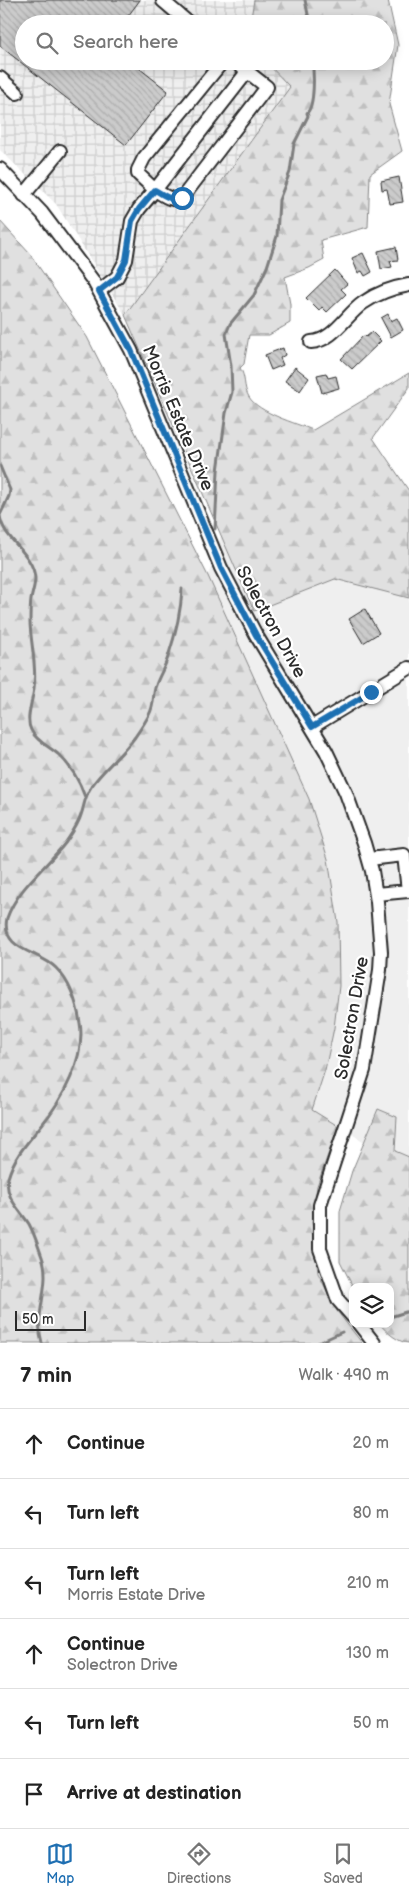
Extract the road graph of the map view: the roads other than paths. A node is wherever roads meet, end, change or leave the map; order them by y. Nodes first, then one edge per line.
1 (163, 1) edge
2 (179, 15) edge
3 (216, 70) edge
4 (245, 70) edge
5 (247, 72) junction
6 (0, 78) edge
7 (17, 93) dead end
8 (60, 151) dead end
9 (0, 169) edge
10 (155, 190) junction
11 (24, 194) junction
12 (409, 285) edge
13 (99, 291) junction
14 (311, 342) dead end
15 (221, 568) joint
16 (409, 668) edge
17 (312, 727) junction
18 (368, 859) junction
19 (376, 894) junction
20 (349, 1312) edge
21 (362, 1328) edge
22 (374, 1343) edge

1 - 2 street
3 - 10 street
4 - 5 street
5 - 10 street
5 - 10 street
6 - 7 street
8 - 11 street
9 - 11 street, Morris Estate Drive
10 - 13 street
11 - 13 street, Morris Estate Drive
12 - 14 street
13 - 15 street, Morris Estate Drive
15 - 17 street, Solectron Drive
16 - 17 street
17 - 18 street, Solectron Drive
18 - 19 street, Solectron Drive
18 - 19 street
19 - 20 street, Solectron Drive
21 - 22 street

